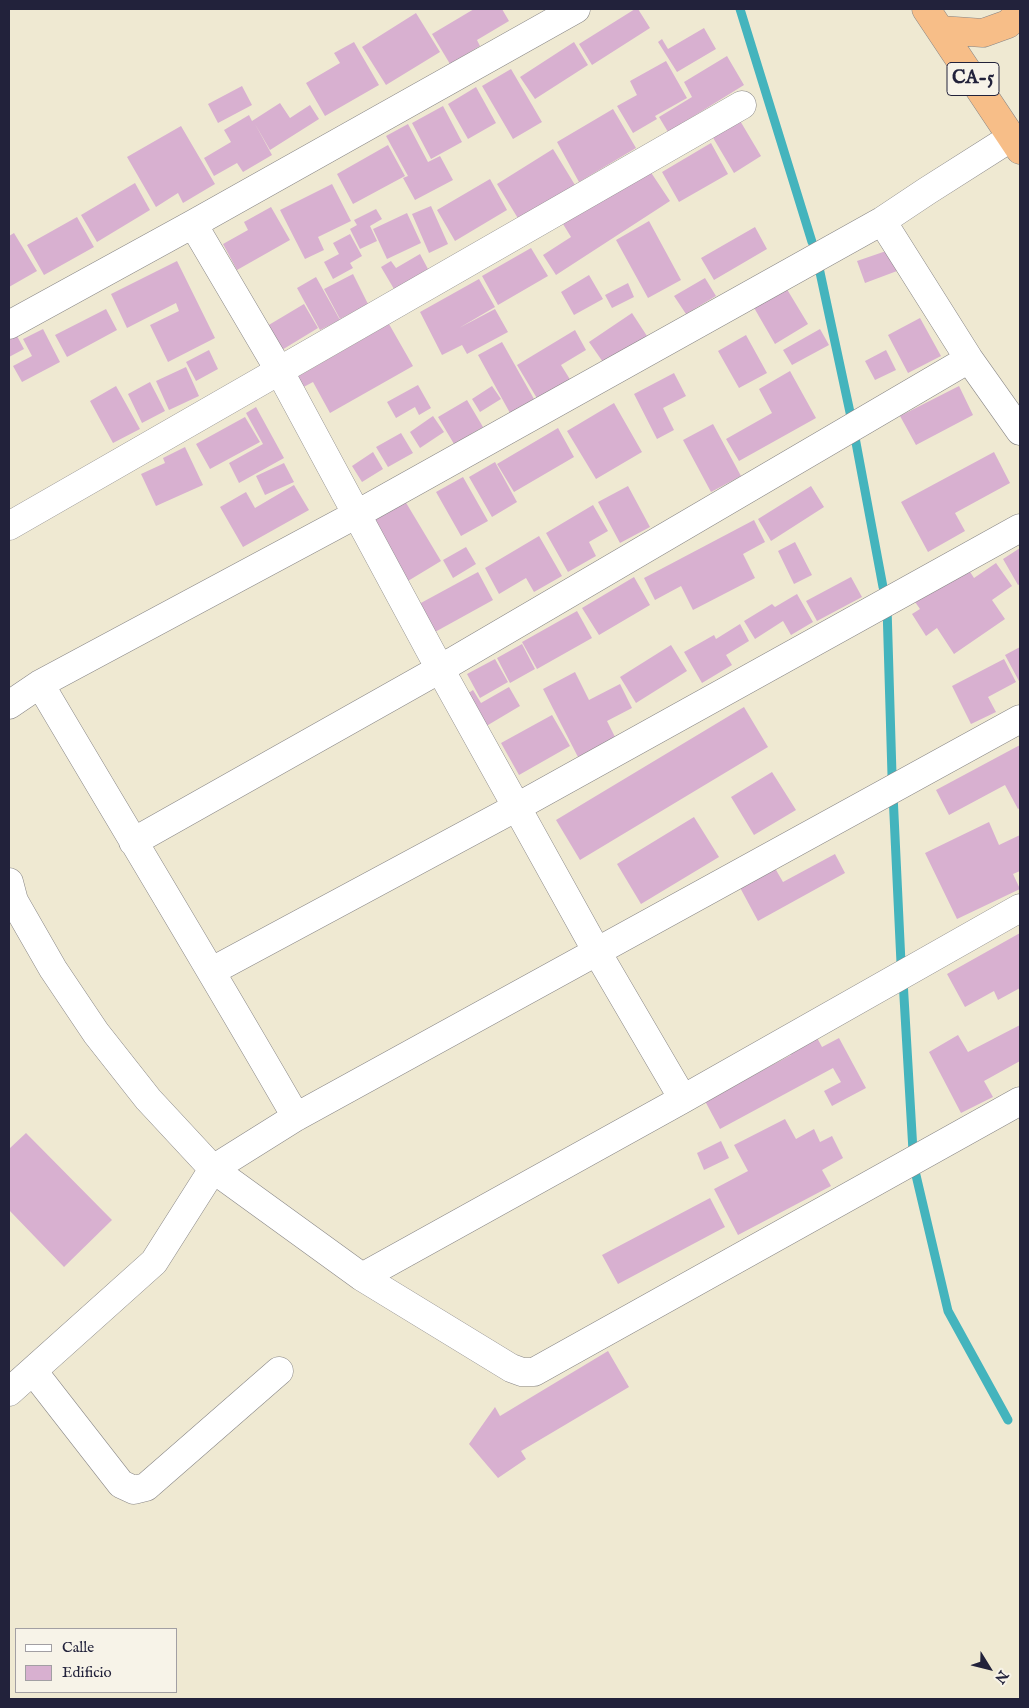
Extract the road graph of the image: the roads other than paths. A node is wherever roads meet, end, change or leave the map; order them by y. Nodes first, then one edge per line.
1 (576, 9) edge
2 (1020, 12) edge
3 (934, 20) edge
4 (742, 105) dead end
5 (1016, 144) edge
6 (882, 222) junction
7 (192, 224) junction
8 (9, 325) edge
9 (969, 359) junction
10 (280, 370) junction
11 (1020, 431) edge
12 (357, 514) junction
13 (9, 526) edge
14 (1020, 528) edge
15 (440, 669) junction
16 (40, 684) junction
17 (9, 705) edge
18 (1020, 719) edge
19 (517, 807) junction
20 (133, 842) junction
21 (10, 895) edge
22 (1020, 908) edge
23 (597, 952) junction
24 (212, 971) junction
25 (683, 1099) junction
26 (1020, 1101) edge
27 (296, 1117) junction
28 (213, 1170) junction
29 (362, 1277) junction
30 (33, 1371) junction
31 (279, 1371) dead end
32 (9, 1392) edge

1 - 7 street
2 - 3 highway
3 - 5 highway, CA-5
4 - 10 street
5 - 6 street
6 - 9 street
6 - 12 street
7 - 8 street
7 - 10 street
9 - 11 street
9 - 15 street
10 - 12 street
10 - 13 street
12 - 15 street
12 - 16 street
14 - 19 street
15 - 19 street
15 - 20 street
16 - 17 street
16 - 20 street
18 - 23 street
19 - 23 street
19 - 24 street
20 - 24 street
21 - 28 street
22 - 25 street
23 - 25 street
23 - 27 street
24 - 27 street
25 - 29 street
26 - 29 street
27 - 28 street
28 - 29 street
28 - 30 street
30 - 31 street
30 - 32 street

